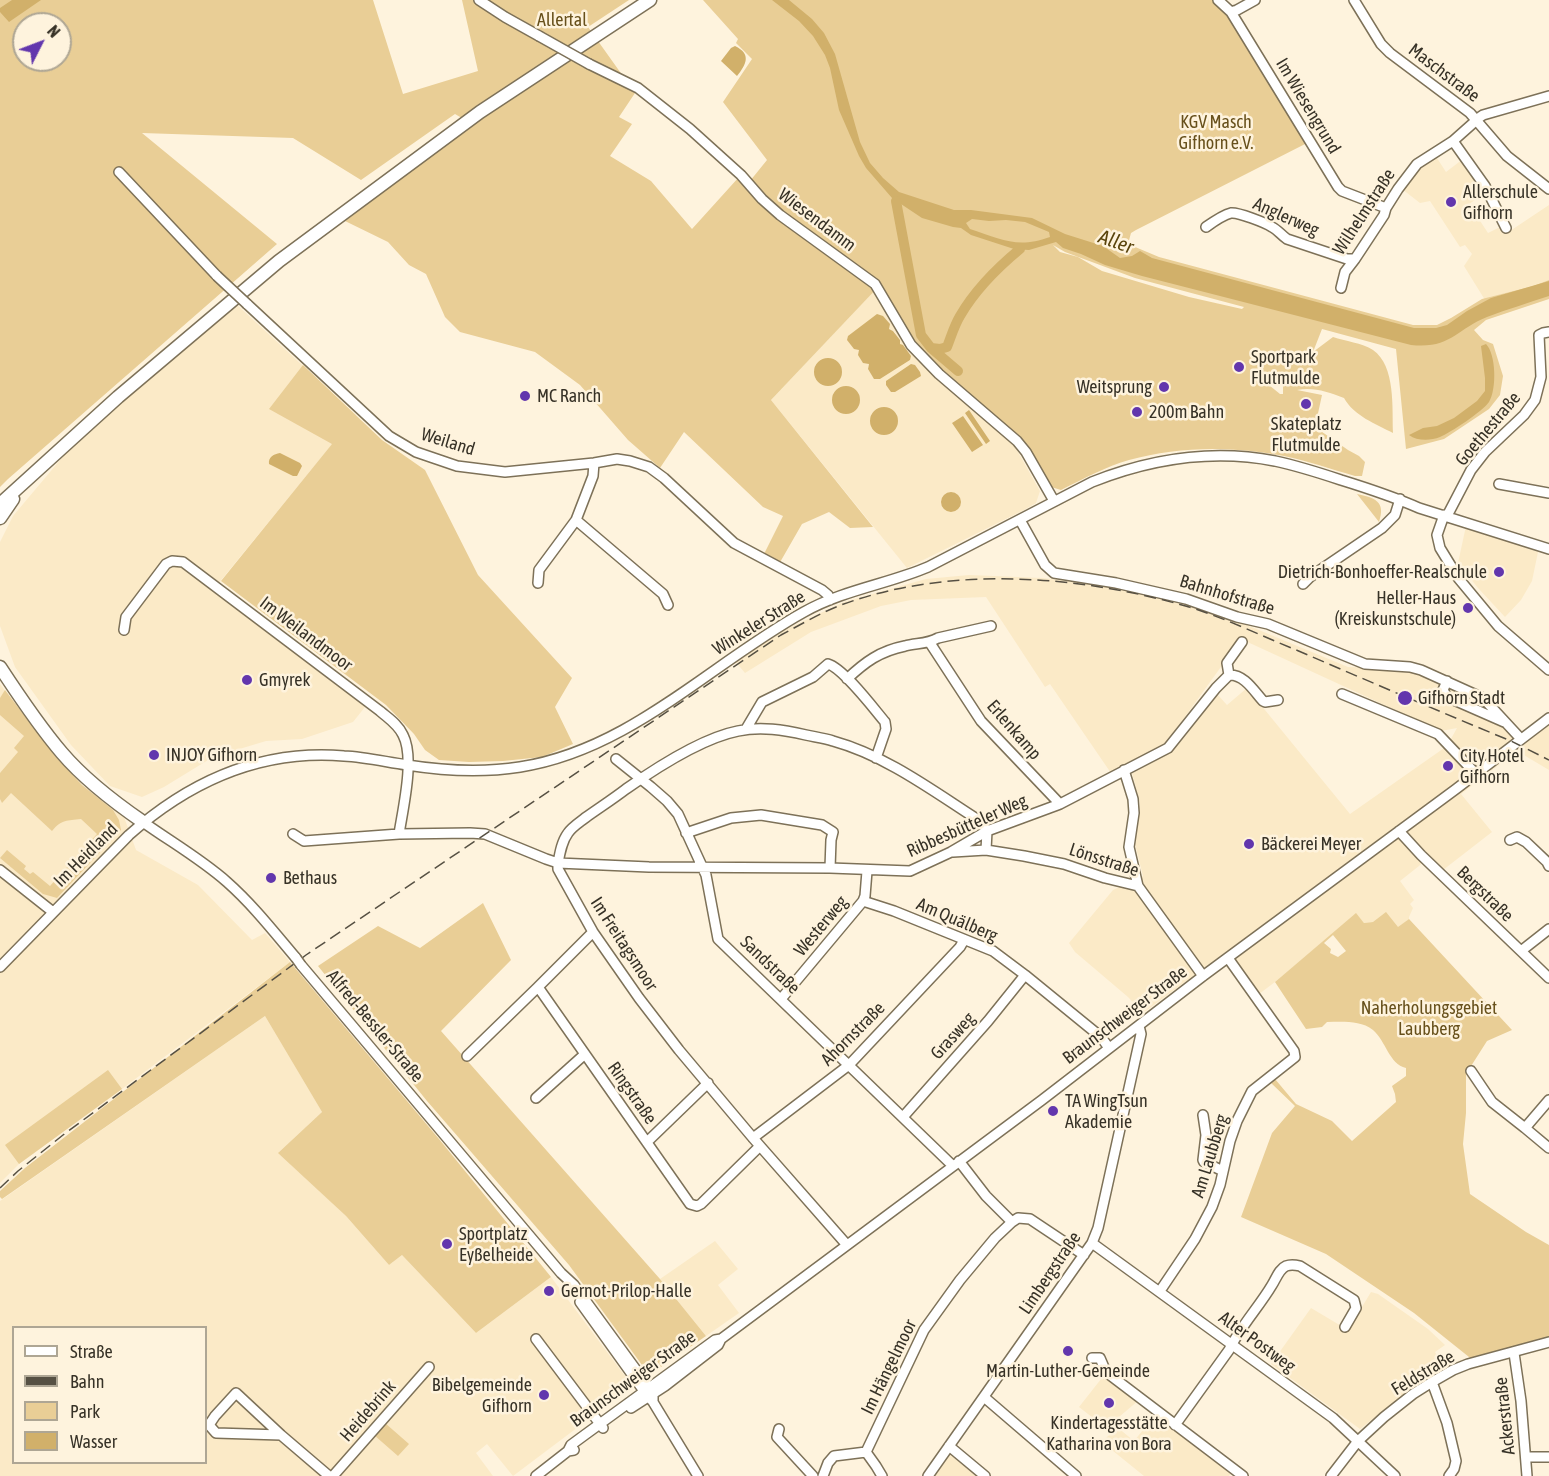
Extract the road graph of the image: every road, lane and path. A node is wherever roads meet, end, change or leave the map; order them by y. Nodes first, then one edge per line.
1 (479, 0) edge
2 (639, 0) edge
3 (650, 0) edge
4 (1218, 0) edge
5 (1255, 0) edge
6 (1354, 0) edge
7 (1231, 12) junction
8 (1549, 96) edge
9 (1477, 120) junction
10 (1453, 141) junction
11 (119, 172) dead end
12 (1549, 189) edge
13 (1386, 208) junction
14 (1206, 227) dead end
15 (1506, 228) dead end
16 (1355, 259) junction
17 (1341, 288) dead end
18 (1549, 333) edge
19 (594, 463) junction
20 (43, 464) junction
21 (1499, 484) dead end
22 (1549, 494) edge
23 (0, 495) edge
24 (1400, 500) junction
25 (1054, 501) junction
26 (0, 504) edge
27 (1445, 515) junction
28 (0, 518) edge
29 (576, 520) junction
30 (1020, 520) junction
31 (1549, 549) edge
32 (538, 583) dead end
33 (1303, 584) dead end
34 (830, 600) junction
35 (668, 605) dead end
36 (991, 626) dead end
37 (124, 630) dead end
38 (1242, 642) dead end
39 (930, 643) junction
40 (0, 658) edge
41 (0, 667) edge
42 (1549, 670) edge
43 (0, 673) edge
44 (1229, 675) junction
45 (847, 679) junction
46 (1447, 681) junction
47 (14, 688) junction
48 (1342, 694) dead end
49 (1278, 700) dead end
50 (1549, 718) edge
51 (1506, 723) junction
52 (746, 729) junction
53 (1521, 740) junction
54 (876, 758) junction
55 (616, 759) dead end
56 (408, 765) junction
57 (1124, 770) junction
58 (1476, 774) junction
59 (641, 780) junction
60 (1060, 804) junction
61 (143, 822) junction
62 (987, 831) junction
63 (1399, 831) junction
64 (686, 833) junction
65 (293, 834) dead end
66 (399, 834) junction
67 (1510, 840) dead end
68 (986, 850) junction
69 (951, 852) junction
70 (558, 863) junction
71 (1549, 866) edge
72 (703, 867) junction
73 (830, 868) junction
74 (0, 870) edge
75 (867, 871) junction
76 (1138, 886) junction
77 (863, 902) junction
78 (53, 912) junction
79 (1549, 929) edge
80 (594, 932) junction
81 (964, 940) junction
82 (1521, 951) junction
83 (1228, 958) junction
84 (0, 967) edge
85 (1025, 975) junction
86 (1203, 976) junction
87 (1549, 978) edge
88 (538, 987) junction
89 (781, 999) junction
90 (1139, 1026) junction
91 (1109, 1048) junction
92 (585, 1054) junction
93 (467, 1056) dead end
94 (849, 1065) junction
95 (1471, 1071) dead end
96 (708, 1083) junction
97 (536, 1098) dead end
98 (1549, 1100) edge
99 (1203, 1116) dead end
100 (903, 1117) junction
101 (1525, 1128) junction
102 (647, 1142) junction
103 (757, 1142) junction
104 (1549, 1149) edge
105 (959, 1164) junction
106 (1223, 1171) junction
107 (1012, 1222) junction
108 (1092, 1243) junction
109 (847, 1245) junction
110 (1084, 1255) junction
111 (1160, 1292) junction
112 (1345, 1327) dead end
113 (536, 1339) dead end
114 (1549, 1342) edge
115 (1232, 1345) junction
116 (1514, 1353) junction
117 (1092, 1358) dead end
118 (429, 1367) dead end
119 (1432, 1382) junction
120 (650, 1394) junction
121 (984, 1396) junction
122 (1175, 1425) junction
123 (601, 1426) junction
124 (779, 1429) dead end
125 (281, 1435) junction
126 (1358, 1441) junction
127 (949, 1446) junction
128 (866, 1452) junction
129 (1527, 1457) junction
130 (1549, 1457) edge
131 (331, 1476) edge
132 (536, 1476) edge
133 (698, 1476) edge
134 (813, 1476) edge
135 (823, 1476) edge
136 (882, 1476) edge
137 (928, 1476) edge
138 (985, 1476) edge
139 (1076, 1476) edge
140 (1243, 1476) edge
141 (1331, 1476) edge
142 (1395, 1476) edge
143 (1449, 1476) edge
144 (1527, 1476) edge

1 - 25 street, Wiesendamm, bridge
2 - 23 highway
3 - 20 highway
4 - 7 street, Im Wiesengrund
5 - 7 street
6 - 9 street, Maschstraße
7 - 13 street, Im Wiesengrund
8 - 9 street, Wilhelmstraße
9 - 10 street, Wilhelmstraße
9 - 12 street, Maschstraße
10 - 13 street, Wilhelmstraße
10 - 15 street
11 - 19 street, Weiland, bridge
13 - 16 street, Wilhelmstraße
14 - 16 street, Anglerweg
16 - 17 street, Wilhelmstraße
18 - 27 street, Goethestraße
19 - 29 street
19 - 34 street, Weiland
20 - 26 highway
20 - 28 highway
21 - 22 street
24 - 25 street, Winkeler Straße
24 - 27 street, Winkeler Straße
24 - 33 street
25 - 30 street, Winkeler Straße
27 - 31 street, Winkeler Straße
27 - 42 street
29 - 32 street
29 - 35 street
30 - 34 street, Winkeler Straße
30 - 46 street, Bahnhofstraße
34 - 56 street, Winkeler Straße
36 - 39 street
37 - 56 street, Im Weilandmoor
38 - 44 street, Ribbesbütteler Weg
39 - 45 street
39 - 60 street, Erlenkamp
40 - 47 highway
41 - 47 highway
43 - 47 highway
44 - 49 street
44 - 57 street, Ribbesbütteler Weg
45 - 52 street
45 - 54 street
46 - 51 street, Bahnhofstraße
46 - 51 street, Bahnhofstraße
47 - 61 highway
48 - 58 street
50 - 53 street, Braunschweiger Straße
51 - 53 street, Bahnhofstraße
52 - 54 street
52 - 59 street
53 - 58 street, Braunschweiger Straße
54 - 62 street
55 - 59 street, Sandstraße
56 - 61 street, Winkeler Straße
56 - 66 street, Im Weilandmoor
57 - 60 street, Ribbesbütteler Weg
57 - 76 street
58 - 63 street, Braunschweiger Straße
59 - 64 street, Sandstraße
59 - 70 street
60 - 62 street, Ribbesbütteler Weg
61 - 78 street, Im Heidland
61 - 120 street, Alfred-Bessler-Straße
62 - 68 street
62 - 69 street, Ribbesbütteler Weg
63 - 82 street, Bergstraße
63 - 83 street, Braunschweiger Straße
64 - 72 street, Sandstraße
64 - 73 street
65 - 66 street
66 - 70 street
67 - 71 street
68 - 69 street, Lönsstraße
68 - 76 street, Lönsstraße
69 - 75 street, Ribbesbütteler Weg
70 - 72 street, Ribbesbütteler Weg
70 - 80 street, Im Freitagsmoor
72 - 73 street, Ribbesbütteler Weg
72 - 89 street, Sandstraße
73 - 75 street, Ribbesbütteler Weg
74 - 78 street, Im Heidland
75 - 77 street
76 - 86 street, Lönsstraße
77 - 81 street, Am Quälberg
77 - 89 street, Westerweg
78 - 84 street, Im Heidland
79 - 82 street
80 - 88 street
80 - 96 street, Im Freitagsmoor
81 - 85 street, Am Quälberg
81 - 94 street, Ahornstraße
82 - 87 street, Bergstraße
83 - 86 street, Braunschweiger Straße
83 - 106 street, Am Laubberg
85 - 91 street, Am Quälberg
85 - 100 street, Grasweg
86 - 90 street, Braunschweiger Straße
88 - 92 street, Ringstraße
88 - 93 street
89 - 94 street, Sandstraße
90 - 91 street, Braunschweiger Straße
90 - 108 street, Limbergstraße
91 - 105 street, Braunschweiger Straße
92 - 97 street
92 - 102 street, Ringstraße
94 - 100 street, Sandstraße
94 - 103 street, Ahornstraße
95 - 101 street
96 - 102 street
96 - 103 street, Im Freitagsmoor
98 - 101 street
99 - 106 street
100 - 105 street, Sandstraße
101 - 104 street
102 - 103 street, Ringstraße
103 - 109 street, Im Freitagsmoor
105 - 107 street
105 - 109 street, Braunschweiger Straße
106 - 111 street, Am Laubberg
107 - 110 street
107 - 128 street, Im Hängelmoor
108 - 110 street, Limbergstraße
108 - 111 street, Alter Postweg
109 - 120 street, Braunschweiger Straße
110 - 121 street, Limbergstraße
111 - 115 street, Alter Postweg
112 - 115 street
113 - 123 street
114 - 116 street, Feldstraße
115 - 122 street
115 - 126 street, Alter Postweg
116 - 119 street, Feldstraße
116 - 129 street, Ackerstraße
117 - 122 street
118 - 131 street, Heidebrink
119 - 126 street, Feldstraße
119 - 143 street
120 - 123 street, Braunschweiger Straße
120 - 133 street, Alfred-Bessler-Straße
121 - 127 street, Limbergstraße
121 - 139 street
122 - 140 street
123 - 132 street, Braunschweiger Straße
124 - 134 street
125 - 125 street
125 - 131 street
126 - 141 street, Feldstraße
126 - 142 street, Alter Postweg
127 - 137 street, Limbergstraße
127 - 138 street
128 - 135 street
128 - 136 street
129 - 130 street
129 - 144 street, Ackerstraße

